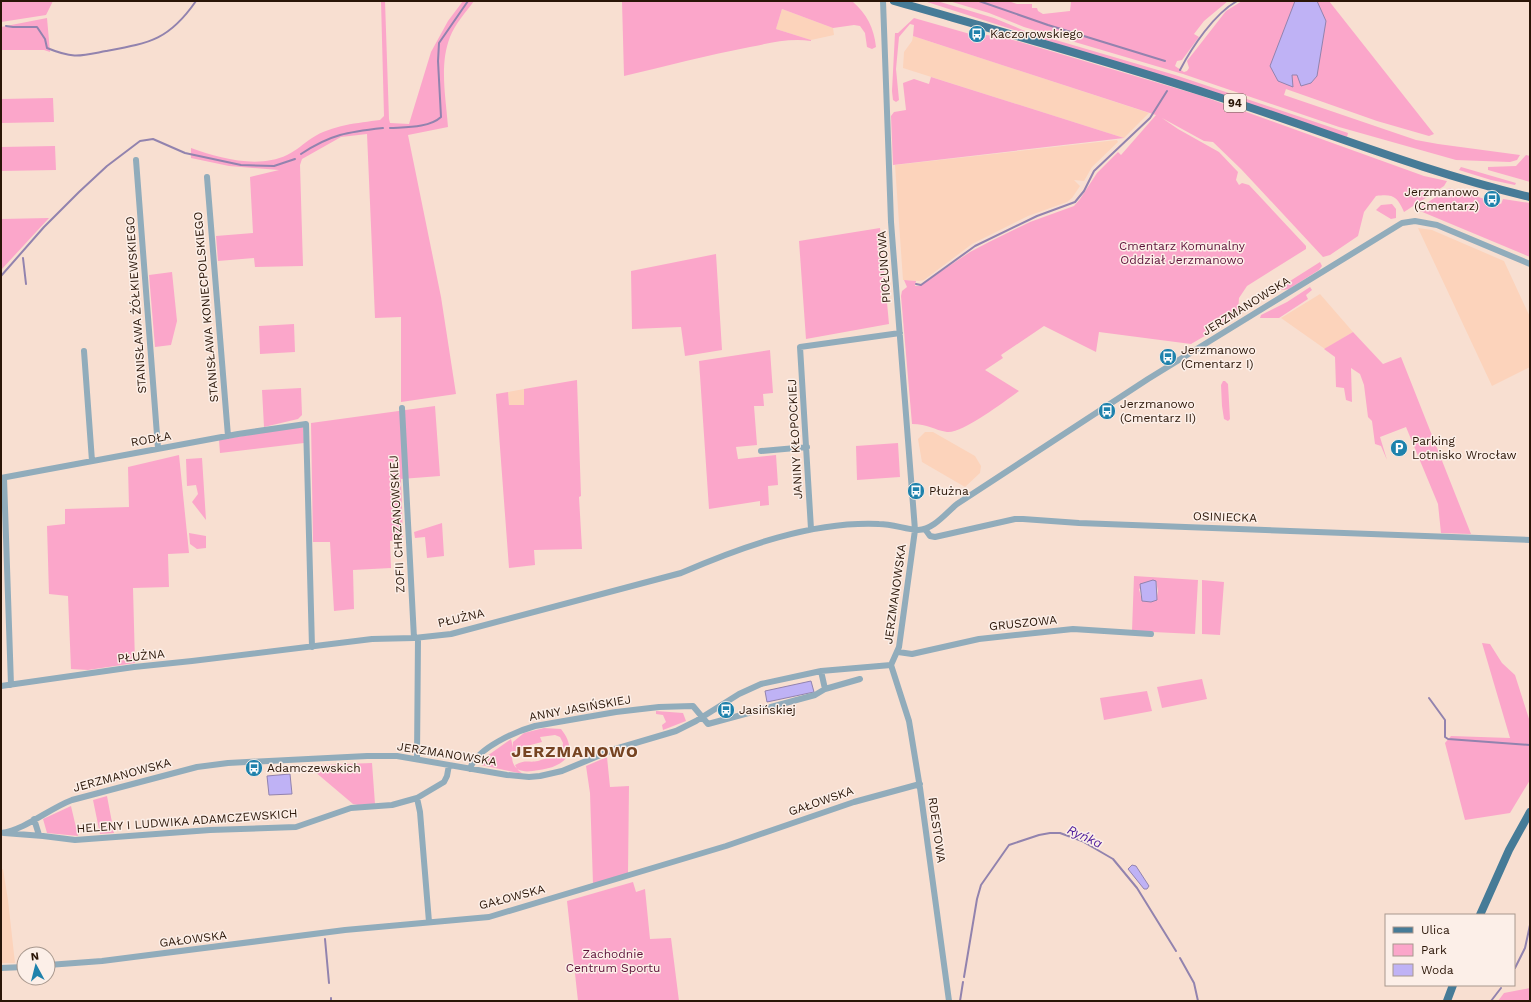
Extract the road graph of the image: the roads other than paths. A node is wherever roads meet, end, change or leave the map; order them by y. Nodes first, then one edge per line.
1 (883, 1) edge
2 (894, 1) edge
3 (136, 160) dead end
4 (207, 177) dead end
5 (1530, 196) edge
6 (1530, 264) edge
7 (900, 334) junction
8 (84, 351) dead end
9 (402, 408) dead end
10 (228, 436) junction
11 (807, 447) junction
12 (158, 448) junction
13 (761, 451) dead end
14 (92, 461) junction
15 (3, 478) edge
16 (811, 529) junction
17 (925, 529) junction
18 (915, 530) junction
19 (1530, 540) edge
20 (1151, 634) dead end
21 (416, 638) junction
22 (312, 647) junction
23 (898, 652) junction
24 (891, 665) junction
25 (821, 671) junction
26 (860, 679) dead end
27 (10, 685) junction
28 (1, 686) edge
29 (825, 689) junction
30 (703, 717) junction
31 (417, 758) junction
32 (449, 764) junction
33 (470, 769) junction
34 (920, 784) junction
35 (417, 798) junction
36 (1530, 812) edge
37 (34, 819) junction
38 (2, 833) edge
39 (41, 836) junction
40 (1480, 914) edge
41 (429, 922) junction
42 (56, 964) edge
43 (16, 967) edge
44 (1, 968) edge
45 (1453, 986) edge
46 (949, 1001) edge
47 (1448, 1001) edge

1 - 7 street, PIOŁUNOWA
2 - 5 main road, 94
3 - 12 street, STANISŁAWA ŻÓŁKIEWSKIEGO
4 - 10 street, STANISŁAWA KONIECPOLSKIEGO
6 - 17 street, JERZMANOWSKA
7 - 11 street, JANINY KŁOPOCKIEJ
7 - 18 street, PIOŁUNOWA
8 - 14 street
9 - 21 street, ZOFII CHRZANOWSKIEJ
10 - 12 street, RODŁA
10 - 22 street, RODŁA
11 - 13 street
11 - 16 street, JANINY KŁOPOCKIEJ
12 - 14 street, RODŁA
14 - 15 street, RODŁA
15 - 27 street
16 - 18 street, PŁUŻNA
16 - 21 street, PŁUŻNA
17 - 18 street, JERZMANOWSKA
17 - 19 street, OSINIECKA
18 - 23 street, JERZMANOWSKA
20 - 23 street, GRUSZOWA
21 - 22 street, PŁUŻNA
21 - 31 street, ZOFII CHRZANOWSKIEJ
22 - 27 street, PŁUŻNA
23 - 24 street, JERZMANOWSKA
24 - 25 street, JERZMANOWSKA
24 - 34 street, RDESTOWA
25 - 29 street
25 - 30 street, JERZMANOWSKA
26 - 29 street
27 - 28 street, PŁUŻNA
29 - 30 street
30 - 33 street, JERZMANOWSKA
30 - 33 street, ANNY JASIŃSKIEJ
31 - 32 street, JERZMANOWSKA
31 - 37 street, JERZMANOWSKA
32 - 33 street, JERZMANOWSKA
32 - 35 street, HELENY I LUDWIKA ADAMCZEWSKICH
34 - 41 street, GAŁOWSKA
34 - 46 street, RDESTOWA
35 - 39 street, HELENY I LUDWIKA ADAMCZEWSKICH
35 - 41 street
36 - 40 main road
37 - 38 street, JERZMANOWSKA
37 - 39 street
38 - 39 street, HELENY I LUDWIKA ADAMCZEWSKICH
41 - 42 street, GAŁOWSKA
43 - 44 street
45 - 47 main road

